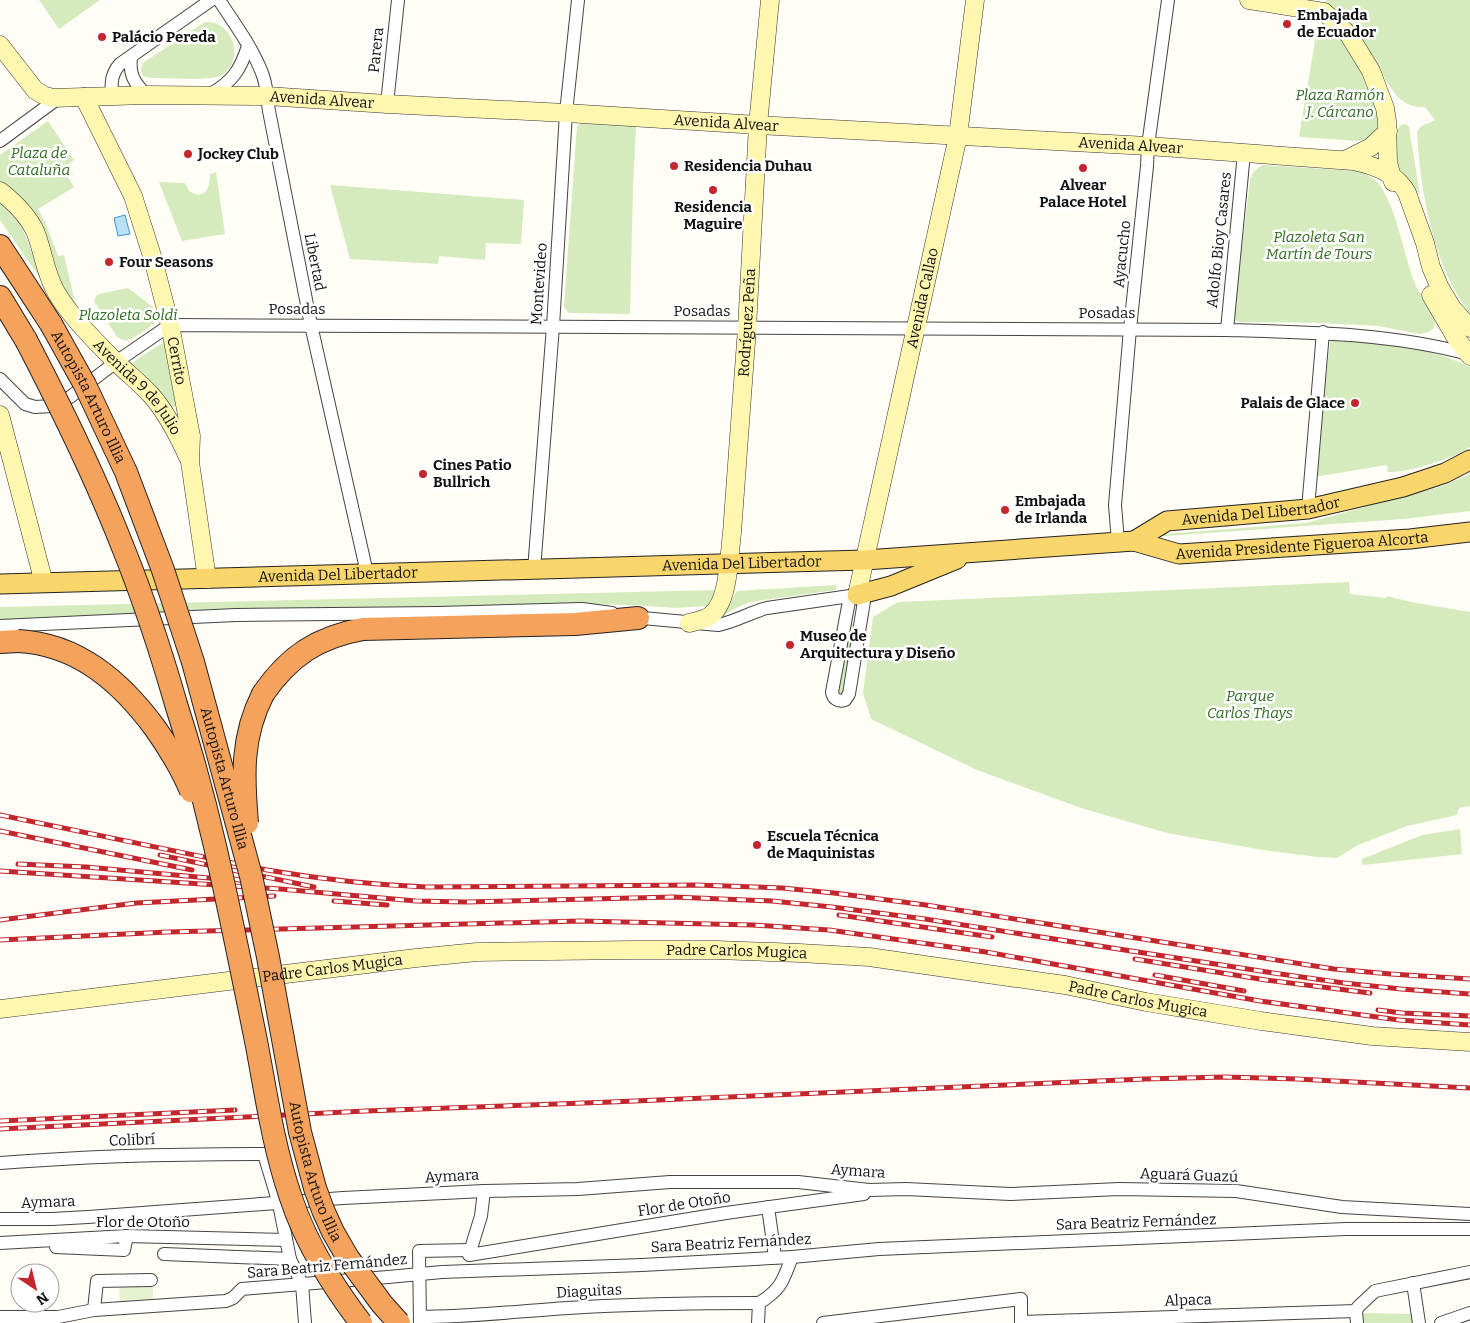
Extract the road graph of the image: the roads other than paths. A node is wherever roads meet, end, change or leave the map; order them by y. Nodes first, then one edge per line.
1 (211, 0) edge
2 (219, 0) edge
3 (398, 0) edge
4 (578, 0) edge
5 (770, 0) edge
6 (975, 0) edge
7 (1168, 0) edge
8 (1249, 0) edge
9 (0, 44) edge
10 (248, 46) junction
11 (131, 57) junction
12 (146, 95) junction
13 (112, 96) junction
14 (208, 96) junction
15 (267, 96) junction
16 (84, 97) junction
17 (58, 99) junction
18 (387, 104) junction
19 (566, 113) junction
20 (758, 126) junction
21 (1388, 131) junction
22 (958, 136) junction
23 (0, 141) edge
24 (1148, 146) junction
25 (1244, 153) junction
26 (1345, 160) junction
27 (1391, 176) junction
28 (0, 191) edge
29 (0, 246) edge
30 (0, 297) edge
31 (170, 324) junction
32 (311, 325) junction
33 (553, 326) junction
34 (747, 328) junction
35 (916, 328) junction
36 (1470, 328) edge
37 (1130, 329) junction
38 (1226, 330) junction
39 (1323, 332) junction
40 (1469, 355) edge
41 (116, 362) junction
42 (0, 379) edge
43 (0, 415) edge
44 (1470, 460) edge
45 (190, 462) junction
46 (1308, 509) junction
47 (1470, 532) edge
48 (1126, 542) junction
49 (972, 553) junction
50 (865, 560) junction
51 (728, 564) junction
52 (534, 570) junction
53 (367, 574) junction
54 (207, 579) junction
55 (44, 583) junction
56 (0, 584) edge
57 (858, 595) junction
58 (638, 618) junction
59 (689, 623) junction
60 (0, 626) edge
61 (9, 642) edge
62 (251, 876) junction
63 (223, 883) junction
64 (0, 1009) edge
65 (1470, 1042) edge
66 (0, 1163) edge
67 (906, 1189) junction
68 (484, 1191) junction
69 (279, 1204) junction
70 (768, 1207) junction
71 (1470, 1214) edge
72 (0, 1219) edge
73 (1470, 1229) edge
74 (286, 1240) junction
75 (0, 1243) edge
76 (470, 1252) junction
77 (164, 1254) dead end
78 (775, 1257) junction
79 (792, 1257) junction
80 (290, 1259) junction
81 (1470, 1272) edge
82 (419, 1274) junction
83 (151, 1280) dead end
84 (1413, 1283) junction
85 (302, 1284) junction
86 (759, 1303) junction
87 (94, 1310) junction
88 (1470, 1313) edge
89 (1356, 1317) edge
90 (0, 1318) edge
91 (420, 1320) edge
92 (1021, 1322) edge
93 (305, 1323) edge
94 (361, 1323) edge
95 (398, 1323) edge
96 (758, 1323) edge
97 (823, 1323) edge
98 (1419, 1323) edge
99 (1441, 1323) edge

1 - 11 street
2 - 10 street, Libertad
3 - 18 street, Parera
4 - 19 street, Montevideo
5 - 20 street, Rodríguez Peña
6 - 22 street, Avenida Callao
7 - 24 street, Ayacucho
8 - 21 street
9 - 17 street
10 - 14 street
10 - 15 street, Libertad
11 - 12 street
11 - 13 street
12 - 13 street, Avenida Alvear
12 - 14 street, Avenida Alvear
13 - 16 street, Avenida Alvear
14 - 15 street, Avenida Alvear
15 - 18 street, Avenida Alvear
15 - 32 street, Libertad
16 - 17 street, Avenida Alvear
16 - 31 street, Cerrito
17 - 23 street
18 - 19 street, Avenida Alvear
19 - 20 street, Avenida Alvear
19 - 33 street, Montevideo
20 - 22 street, Avenida Alvear
20 - 34 street, Rodríguez Peña
21 - 26 street
21 - 27 street
22 - 24 street, Avenida Alvear
22 - 35 street, Avenida Callao
24 - 25 street, Avenida Alvear
24 - 37 street, Ayacucho
25 - 26 street, Avenida Alvear
25 - 38 street, Adolfo Bioy Casares
26 - 27 street, Avenida Alvear
27 - 36 street, Avenida Alvear
27 - 40 street
28 - 41 street, Avenida 9 de Julio
29 - 62 highway, Autopista Arturo Illia, bridge
30 - 63 highway, Autopista Arturo Illia, bridge
31 - 32 street, Posadas
31 - 41 street
31 - 45 street, Cerrito
32 - 33 street, Posadas
32 - 53 street, Libertad
33 - 34 street, Posadas
33 - 52 street, Montevideo
34 - 35 street, Posadas
34 - 51 street, Rodríguez Peña
35 - 37 street, Posadas
35 - 50 street, Avenida Callao
37 - 38 street, Posadas
37 - 48 street, Ayacucho
38 - 39 street, Posadas
39 - 40 street, Posadas
39 - 46 street
41 - 42 street
41 - 45 street, Avenida 9 de Julio
43 - 55 street
44 - 46 main road, Avenida Del Libertador
45 - 54 street, Cerrito
46 - 48 main road, Avenida Del Libertador
47 - 48 main road, Avenida Presidente Figueroa Alcorta
48 - 49 main road, Avenida Del Libertador
49 - 50 main road, Avenida Del Libertador
49 - 57 main road
50 - 51 main road, Avenida Del Libertador
50 - 57 street, Avenida Callao
51 - 52 main road, Avenida Del Libertador
51 - 59 street, Rodríguez Peña
52 - 53 main road, Avenida Del Libertador
53 - 54 main road, Avenida Del Libertador
54 - 55 main road, Avenida Del Libertador
55 - 56 main road, Avenida Del Libertador
57 - 57 street, Avenida Callao
57 - 59 street
58 - 59 street
58 - 60 street
58 - 62 highway, bridge
61 - 63 highway, bridge
62 - 95 highway, Autopista Arturo Illia, bridge
63 - 94 highway, Autopista Arturo Illia, bridge
64 - 65 street, Padre Carlos Mugica
66 - 69 street, Colibrí
67 - 68 street, Aymara
67 - 70 street, Flor de Otoño
67 - 71 street, Aguará Guazú
68 - 69 street, Aymara
68 - 76 street
69 - 72 street, Aymara
69 - 74 street
70 - 76 street, Flor de Otoño
70 - 78 street
73 - 79 street, Sara Beatriz Fernández
74 - 75 street, Flor de Otoño
74 - 80 street
76 - 82 street, Flor de Otoño
77 - 80 street
78 - 79 street, Sara Beatriz Fernández
78 - 82 street, Sara Beatriz Fernández
79 - 86 street
80 - 85 street
81 - 84 street
82 - 85 street, Sara Beatriz Fernández
82 - 91 street
83 - 87 street
84 - 89 street
84 - 98 street
85 - 87 street, Sara Beatriz Fernández
85 - 93 street
86 - 91 street, Diaguitas
86 - 96 street
87 - 90 street, Sara Beatriz Fernández
88 - 99 street
89 - 92 street, Alpaca
92 - 97 street

